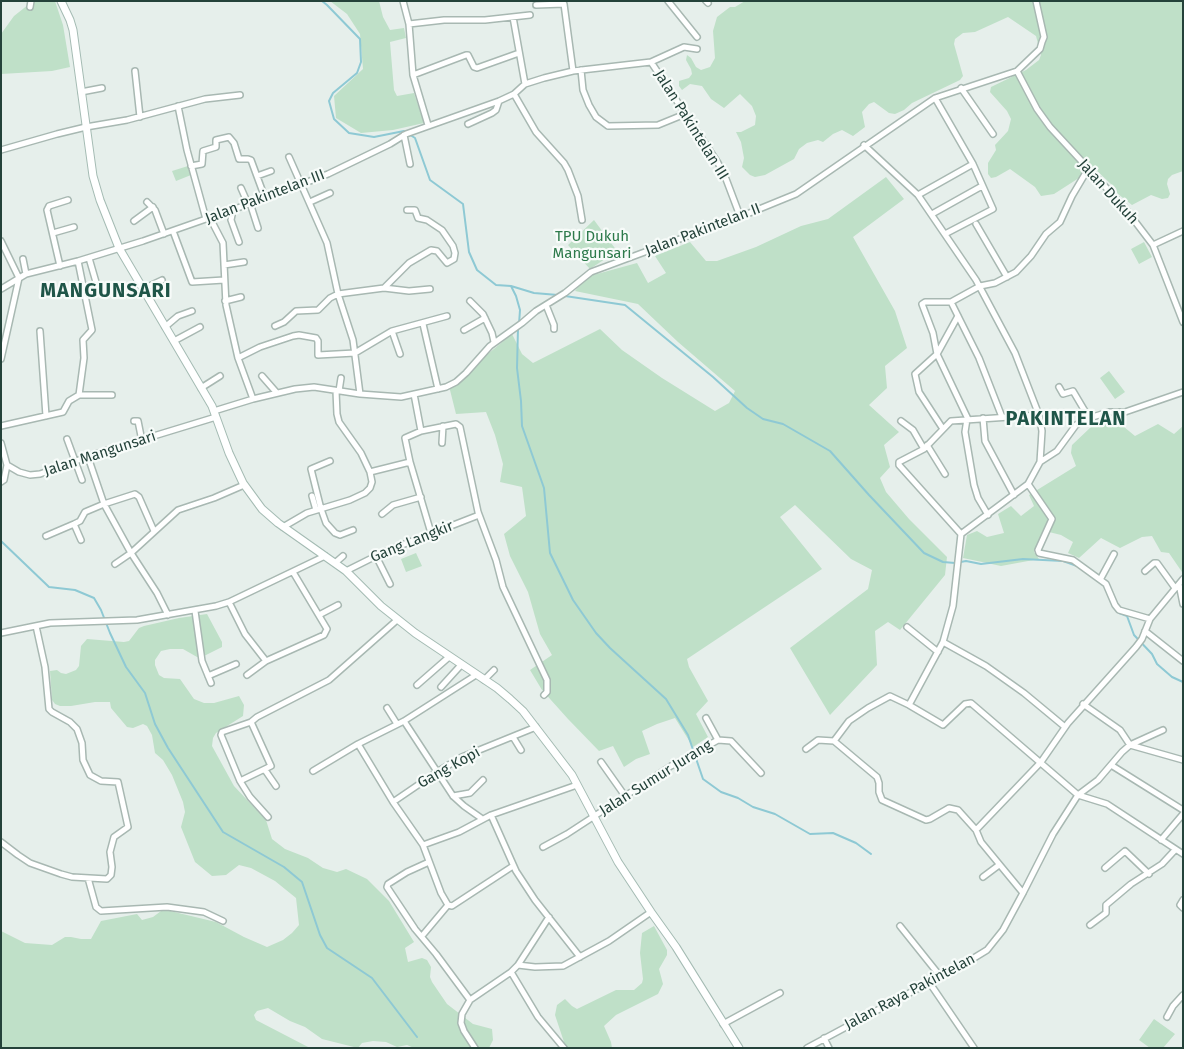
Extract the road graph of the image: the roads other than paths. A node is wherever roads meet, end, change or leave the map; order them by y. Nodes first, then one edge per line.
1 (61, 1) edge
2 (403, 1) edge
3 (668, 1) edge
4 (1036, 1) edge
5 (566, 3) edge
6 (536, 5) dead end
7 (530, 15) dead end
8 (512, 17) junction
9 (409, 24) junction
10 (697, 37) dead end
11 (696, 49) dead end
12 (519, 53) junction
13 (651, 62) junction
14 (581, 70) junction
15 (136, 71) dead end
16 (1017, 71) junction
17 (573, 72) junction
18 (413, 75) junction
19 (525, 84) junction
20 (102, 88) dead end
21 (961, 88) junction
22 (81, 92) junction
23 (514, 94) junction
24 (240, 95) dead end
25 (935, 98) junction
26 (499, 101) junction
27 (178, 106) junction
28 (685, 114) junction
29 (140, 117) junction
30 (468, 124) dead end
31 (428, 126) junction
32 (86, 127) junction
33 (993, 134) dead end
34 (405, 135) junction
35 (864, 146) junction
36 (1, 150) edge
37 (289, 157) dead end
38 (410, 164) dead end
39 (973, 164) junction
40 (191, 166) junction
41 (1088, 169) junction
42 (271, 171) dead end
43 (257, 176) junction
44 (300, 184) junction
45 (982, 186) junction
46 (241, 188) dead end
47 (330, 193) dead end
48 (918, 195) junction
49 (265, 198) junction
50 (68, 200) dead end
51 (147, 202) dead end
52 (310, 202) junction
53 (249, 203) junction
54 (153, 207) junction
55 (231, 210) junction
56 (407, 210) dead end
57 (932, 214) junction
58 (740, 216) junction
59 (208, 219) junction
60 (582, 220) dead end
61 (134, 221) dead end
62 (976, 224) dead end
63 (74, 227) dead end
64 (258, 228) dead end
65 (173, 231) junction
66 (1183, 231) edge
67 (53, 233) junction
68 (164, 234) junction
69 (945, 234) junction
70 (1, 241) edge
71 (239, 242) dead end
72 (1153, 245) junction
73 (119, 248) junction
74 (89, 258) junction
75 (24, 259) dead end
76 (78, 261) junction
77 (244, 262) dead end
78 (224, 265) junction
79 (60, 266) junction
80 (26, 274) junction
81 (1007, 277) junction
82 (19, 278) junction
83 (162, 280) dead end
84 (224, 280) junction
85 (980, 286) junction
86 (384, 288) junction
87 (1, 289) edge
88 (98, 289) dead end
89 (143, 289) junction
90 (430, 289) dead end
91 (338, 294) junction
92 (241, 297) dead end
93 (225, 301) junction
94 (470, 301) dead end
95 (1183, 301) edge
96 (951, 302) junction
97 (1176, 304) junction
98 (546, 305) junction
99 (192, 311) dead end
100 (447, 316) dead end
101 (958, 316) junction
102 (485, 318) junction
103 (1183, 322) edge
104 (423, 324) junction
105 (275, 326) dead end
106 (165, 327) junction
107 (200, 327) dead end
108 (554, 329) dead end
109 (464, 330) dead end
110 (40, 331) dead end
111 (392, 331) junction
112 (174, 341) junction
113 (494, 342) junction
114 (355, 352) junction
115 (400, 354) dead end
116 (938, 354) junction
117 (238, 358) junction
118 (1, 359) edge
119 (220, 376) dead end
120 (262, 376) dead end
121 (342, 378) dead end
122 (201, 388) junction
123 (1059, 388) dead end
124 (438, 389) junction
125 (338, 391) junction
126 (276, 392) junction
127 (1183, 392) edge
128 (360, 394) junction
129 (414, 394) junction
130 (79, 395) junction
131 (112, 395) dead end
132 (253, 399) junction
133 (215, 414) junction
134 (1039, 414) junction
135 (46, 416) junction
136 (1002, 417) junction
137 (983, 418) junction
138 (1088, 418) junction
139 (967, 419) junction
140 (134, 421) dead end
141 (901, 421) dead end
142 (1, 426) edge
143 (443, 426) junction
144 (943, 429) junction
145 (421, 431) junction
146 (67, 438) dead end
147 (142, 441) junction
148 (1, 442) edge
149 (442, 443) dead end
150 (926, 447) junction
151 (88, 457) junction
152 (75, 461) junction
153 (330, 461) dead end
154 (410, 462) junction
155 (1040, 462) junction
156 (7, 465) junction
157 (370, 472) junction
158 (945, 474) dead end
159 (82, 480) dead end
160 (1, 482) edge
161 (1028, 484) junction
162 (244, 485) junction
163 (1014, 495) junction
164 (312, 496) dead end
165 (421, 497) junction
166 (104, 504) junction
167 (318, 510) junction
168 (382, 514) dead end
169 (479, 515) junction
170 (988, 515) junction
171 (74, 524) junction
172 (283, 527) junction
173 (353, 530) dead end
174 (154, 531) junction
175 (431, 533) junction
176 (961, 534) junction
177 (46, 536) dead end
178 (81, 540) dead end
179 (131, 553) junction
180 (1114, 554) dead end
181 (325, 556) junction
182 (343, 556) dead end
183 (376, 556) junction
184 (335, 563) junction
185 (114, 564) dead end
186 (346, 571) junction
187 (1145, 571) dead end
188 (293, 572) junction
189 (1100, 578) junction
190 (390, 584) dead end
191 (1179, 584) edge
192 (229, 602) junction
193 (1183, 604) edge
194 (338, 605) dead end
195 (194, 611) junction
196 (168, 615) junction
197 (320, 615) junction
198 (1150, 619) junction
199 (398, 620) junction
200 (36, 626) junction
201 (907, 627) dead end
202 (1145, 631) junction
203 (1, 633) edge
204 (943, 642) junction
205 (938, 652) junction
206 (449, 656) junction
207 (266, 661) junction
208 (1183, 662) edge
209 (236, 664) dead end
210 (461, 665) junction
211 (494, 670) dead end
212 (247, 675) dead end
213 (476, 675) junction
214 (208, 676) junction
215 (484, 680) junction
216 (211, 683) dead end
217 (417, 685) dead end
218 (441, 687) dead end
219 (544, 695) dead end
220 (1083, 704) junction
221 (909, 705) junction
222 (387, 708) dead end
223 (706, 718) dead end
224 (404, 721) junction
225 (251, 722) junction
226 (397, 724) junction
227 (536, 727) junction
228 (1065, 727) junction
229 (1163, 730) dead end
230 (513, 737) junction
231 (718, 740) junction
232 (834, 741) junction
233 (358, 744) junction
234 (1130, 746) junction
235 (806, 749) dead end
236 (521, 750) dead end
237 (1183, 760) edge
238 (601, 762) dead end
239 (1041, 762) junction
240 (1111, 765) junction
241 (265, 770) junction
242 (314, 771) dead end
243 (437, 772) junction
244 (761, 773) dead end
245 (483, 780) dead end
246 (240, 781) junction
247 (577, 785) junction
248 (276, 786) dead end
249 (1078, 795) junction
250 (453, 796) junction
251 (625, 796) junction
252 (392, 802) junction
253 (1183, 812) edge
254 (490, 815) junction
255 (594, 816) junction
256 (268, 817) dead end
257 (481, 818) junction
258 (976, 830) junction
259 (1161, 840) junction
260 (1, 842) edge
261 (423, 845) junction
262 (543, 847) dead end
263 (1175, 850) junction
264 (1183, 854) edge
265 (429, 862) junction
266 (999, 865) junction
267 (513, 866) junction
268 (1105, 868) dead end
269 (1149, 874) junction
270 (983, 877) dead end
271 (88, 878) junction
272 (1023, 893) junction
273 (1183, 900) edge
274 (448, 905) junction
275 (1183, 908) edge
276 (651, 912) junction
277 (549, 917) junction
278 (223, 921) dead end
279 (900, 926) dead end
280 (1090, 926) dead end
281 (422, 936) junction
282 (580, 957) junction
283 (518, 965) junction
284 (510, 972) junction
285 (940, 976) junction
286 (930, 982) junction
287 (780, 993) dead end
288 (1183, 995) edge
289 (470, 1000) junction
290 (1167, 1017) dead end
291 (723, 1024) junction
292 (824, 1038) junction
293 (475, 1048) edge
294 (564, 1048) edge
295 (739, 1048) edge
296 (807, 1048) edge
297 (830, 1048) edge
298 (974, 1048) edge

1 - 22 main road
2 - 9 street
3 - 10 street
4 - 16 street
5 - 6 street
5 - 17 street
7 - 8 street
8 - 9 street
8 - 12 street
9 - 18 street
11 - 13 street, Jalan Pakintelan III
12 - 18 street
12 - 19 street
13 - 14 street, Jalan Pakintelan III
13 - 28 street, Jalan Pakintelan III
14 - 17 street, Jalan Pakintelan III
14 - 28 street
15 - 29 street
16 - 21 street
16 - 41 street, Jalan Dukuh
17 - 19 street, Jalan Pakintelan III
18 - 31 street
19 - 23 street, Jalan Pakintelan III
20 - 22 street
21 - 25 street
21 - 33 street
22 - 32 main road
23 - 26 street, Jalan Pakintelan III
23 - 60 street
24 - 27 street
25 - 35 street
25 - 39 street
26 - 30 street
26 - 31 street, Jalan Pakintelan III
27 - 29 street
27 - 40 street
28 - 58 street, Jalan Pakintelan III
29 - 32 street
31 - 34 street, Jalan Pakintelan III
32 - 36 street
32 - 73 main road
34 - 38 street
34 - 44 street, Jalan Pakintelan III
35 - 48 street
35 - 58 street, Jalan Pakintelan II
37 - 44 street
39 - 45 street
39 - 48 street
40 - 43 street
40 - 59 street
41 - 72 street, Jalan Dukuh
41 - 81 street
42 - 43 street
43 - 49 street
44 - 49 street, Jalan Pakintelan III
44 - 52 street
45 - 57 street
45 - 69 street
46 - 53 street
47 - 52 street
48 - 57 street
49 - 53 street, Jalan Pakintelan III
50 - 67 street
51 - 54 street
52 - 91 street
53 - 55 street, Jalan Pakintelan III
53 - 64 street
54 - 61 street
54 - 68 street
55 - 59 street, Jalan Pakintelan III
55 - 71 street
56 - 86 street
57 - 69 street
58 - 98 street, Jalan Pakintelan II
59 - 65 street, Jalan Pakintelan III
59 - 78 street
62 - 81 street
63 - 67 street
65 - 68 street, Jalan Pakintelan III
65 - 84 street
66 - 72 street
67 - 79 street
68 - 73 street, Jalan Pakintelan III
69 - 85 street
70 - 82 street
72 - 97 street, Jalan Dukuh
73 - 74 street, Jalan Pakintelan III
73 - 89 main road
74 - 76 street, Jalan Pakintelan III
74 - 88 street
75 - 80 street
76 - 79 street, Jalan Pakintelan III
76 - 130 street
77 - 78 street
78 - 84 street
79 - 80 street, Jalan Pakintelan III
80 - 82 street, Jalan Pakintelan III
81 - 85 street
82 - 87 street, Jalan Pakintelan III
82 - 118 street
83 - 89 street
84 - 93 street
85 - 96 street
85 - 134 street
86 - 90 street
86 - 91 street
89 - 106 main road
91 - 105 street
91 - 114 street
92 - 93 street
93 - 117 street
94 - 102 street
95 - 97 street
96 - 101 street
96 - 116 street
97 - 103 street, Jalan Dukuh
98 - 108 street
98 - 113 street, Jalan Pakintelan II
99 - 106 street
100 - 104 street
101 - 116 street
101 - 136 street
102 - 109 street
102 - 113 street
104 - 111 street
104 - 124 street
106 - 112 main road
107 - 112 street
110 - 135 street
111 - 114 street
111 - 115 street
112 - 122 main road
113 - 124 street, Jalan Pakintelan II
114 - 117 street
114 - 128 street
116 - 139 street
116 - 144 street
117 - 132 street
119 - 122 street
120 - 126 street
121 - 125 street
122 - 133 main road
123 - 138 street
124 - 129 street, Jalan Pakintelan II
125 - 126 street, Jalan Pakintelan II
125 - 128 street, Jalan Pakintelan II
125 - 157 street
126 - 132 street, Jalan Pakintelan II
127 - 138 street
128 - 129 street, Jalan Pakintelan II
129 - 145 street
130 - 131 street
130 - 135 street
132 - 133 street, Jalan Pakintelan II
133 - 147 street, Jalan Mangunsari
133 - 162 main road
134 - 136 street
134 - 155 street
135 - 142 street
136 - 137 street
137 - 139 street
137 - 163 street
138 - 155 street
139 - 144 street
139 - 170 street
140 - 147 street
141 - 150 street
143 - 145 street
143 - 149 street
143 - 169 street
144 - 150 street
145 - 154 street
146 - 152 street
147 - 151 street, Jalan Mangunsari
148 - 156 street
150 - 158 street
150 - 176 street
151 - 152 street, Jalan Mangunsari
151 - 166 street
152 - 156 street, Jalan Mangunsari
152 - 159 street
153 - 167 street
154 - 157 street
154 - 165 street
155 - 161 street
156 - 160 street
157 - 167 street
161 - 163 street
161 - 189 street
162 - 172 main road
162 - 174 street
163 - 170 street
164 - 167 street
165 - 168 street
165 - 175 street
166 - 171 street
166 - 174 street
166 - 179 street
167 - 172 street
167 - 173 street
169 - 175 street, Gang Langkir
169 - 219 street
170 - 176 street
171 - 177 street
171 - 178 street
172 - 181 main road
174 - 179 street
175 - 183 street, Gang Langkir
176 - 204 street
179 - 185 street
179 - 196 street
180 - 189 street
181 - 184 main road
181 - 188 street
182 - 184 street
183 - 186 street, Gang Langkir
183 - 190 street
184 - 186 main road
186 - 199 main road
187 - 191 street
188 - 192 street
188 - 197 street
189 - 198 street
191 - 193 street
191 - 198 street
192 - 195 street
192 - 207 street
194 - 197 street
195 - 196 street
195 - 214 street
196 - 200 street
197 - 207 street
198 - 202 street
199 - 206 main road
199 - 225 street
200 - 203 street
200 - 271 street
201 - 205 street
202 - 208 street
202 - 220 street
204 - 205 street
204 - 228 street
205 - 221 street
206 - 210 main road
206 - 217 street
207 - 212 street
209 - 214 street
210 - 213 main road
210 - 218 street
211 - 215 street
213 - 215 main road
213 - 224 street
214 - 216 street
215 - 227 main road
220 - 228 street
220 - 234 street
221 - 232 street
221 - 239 street
222 - 226 street
223 - 231 street, Jalan Sumur Jurang
224 - 226 street
224 - 243 street
225 - 241 street
225 - 246 street
226 - 233 street
227 - 230 street, Gang Kopi
227 - 247 main road
228 - 239 street
229 - 234 street, Jalan Raya Pakintelan
230 - 236 street
230 - 243 street, Gang Kopi
231 - 244 street, Jalan Sumur Jurang
231 - 251 street, Jalan Sumur Jurang
232 - 235 street
232 - 258 street
233 - 242 street
233 - 252 street
234 - 237 street
234 - 240 street, Jalan Raya Pakintelan
238 - 251 street
239 - 249 street
239 - 258 street
240 - 249 street, Jalan Raya Pakintelan
240 - 253 street
241 - 246 street
241 - 248 street
243 - 250 street
243 - 252 street, Gang Kopi
245 - 250 street
246 - 256 street
247 - 254 street
247 - 255 main road
249 - 259 street
249 - 272 street, Jalan Raya Pakintelan
250 - 257 street
251 - 255 street, Jalan Sumur Jurang
252 - 261 street
253 - 259 street
254 - 257 street
254 - 267 street
255 - 262 street, Jalan Sumur Jurang
255 - 276 main road
257 - 261 street
258 - 266 street
259 - 263 street
260 - 271 street
261 - 265 street
263 - 264 street
263 - 269 street
265 - 274 street
265 - 281 street
266 - 270 street
266 - 272 street
267 - 274 street
267 - 277 street
268 - 269 street
269 - 280 street
271 - 278 street
272 - 285 street, Jalan Raya Pakintelan
273 - 275 street
274 - 281 street
276 - 282 street
276 - 291 main road
277 - 282 street
277 - 283 street
279 - 285 street
281 - 289 street
282 - 283 street
283 - 284 street
284 - 289 street
284 - 294 street
285 - 286 street, Jalan Raya Pakintelan
286 - 292 street, Jalan Raya Pakintelan
286 - 298 street
287 - 291 street
288 - 290 street
289 - 293 street
291 - 295 main road
292 - 296 street, Jalan Raya Pakintelan
292 - 297 street

